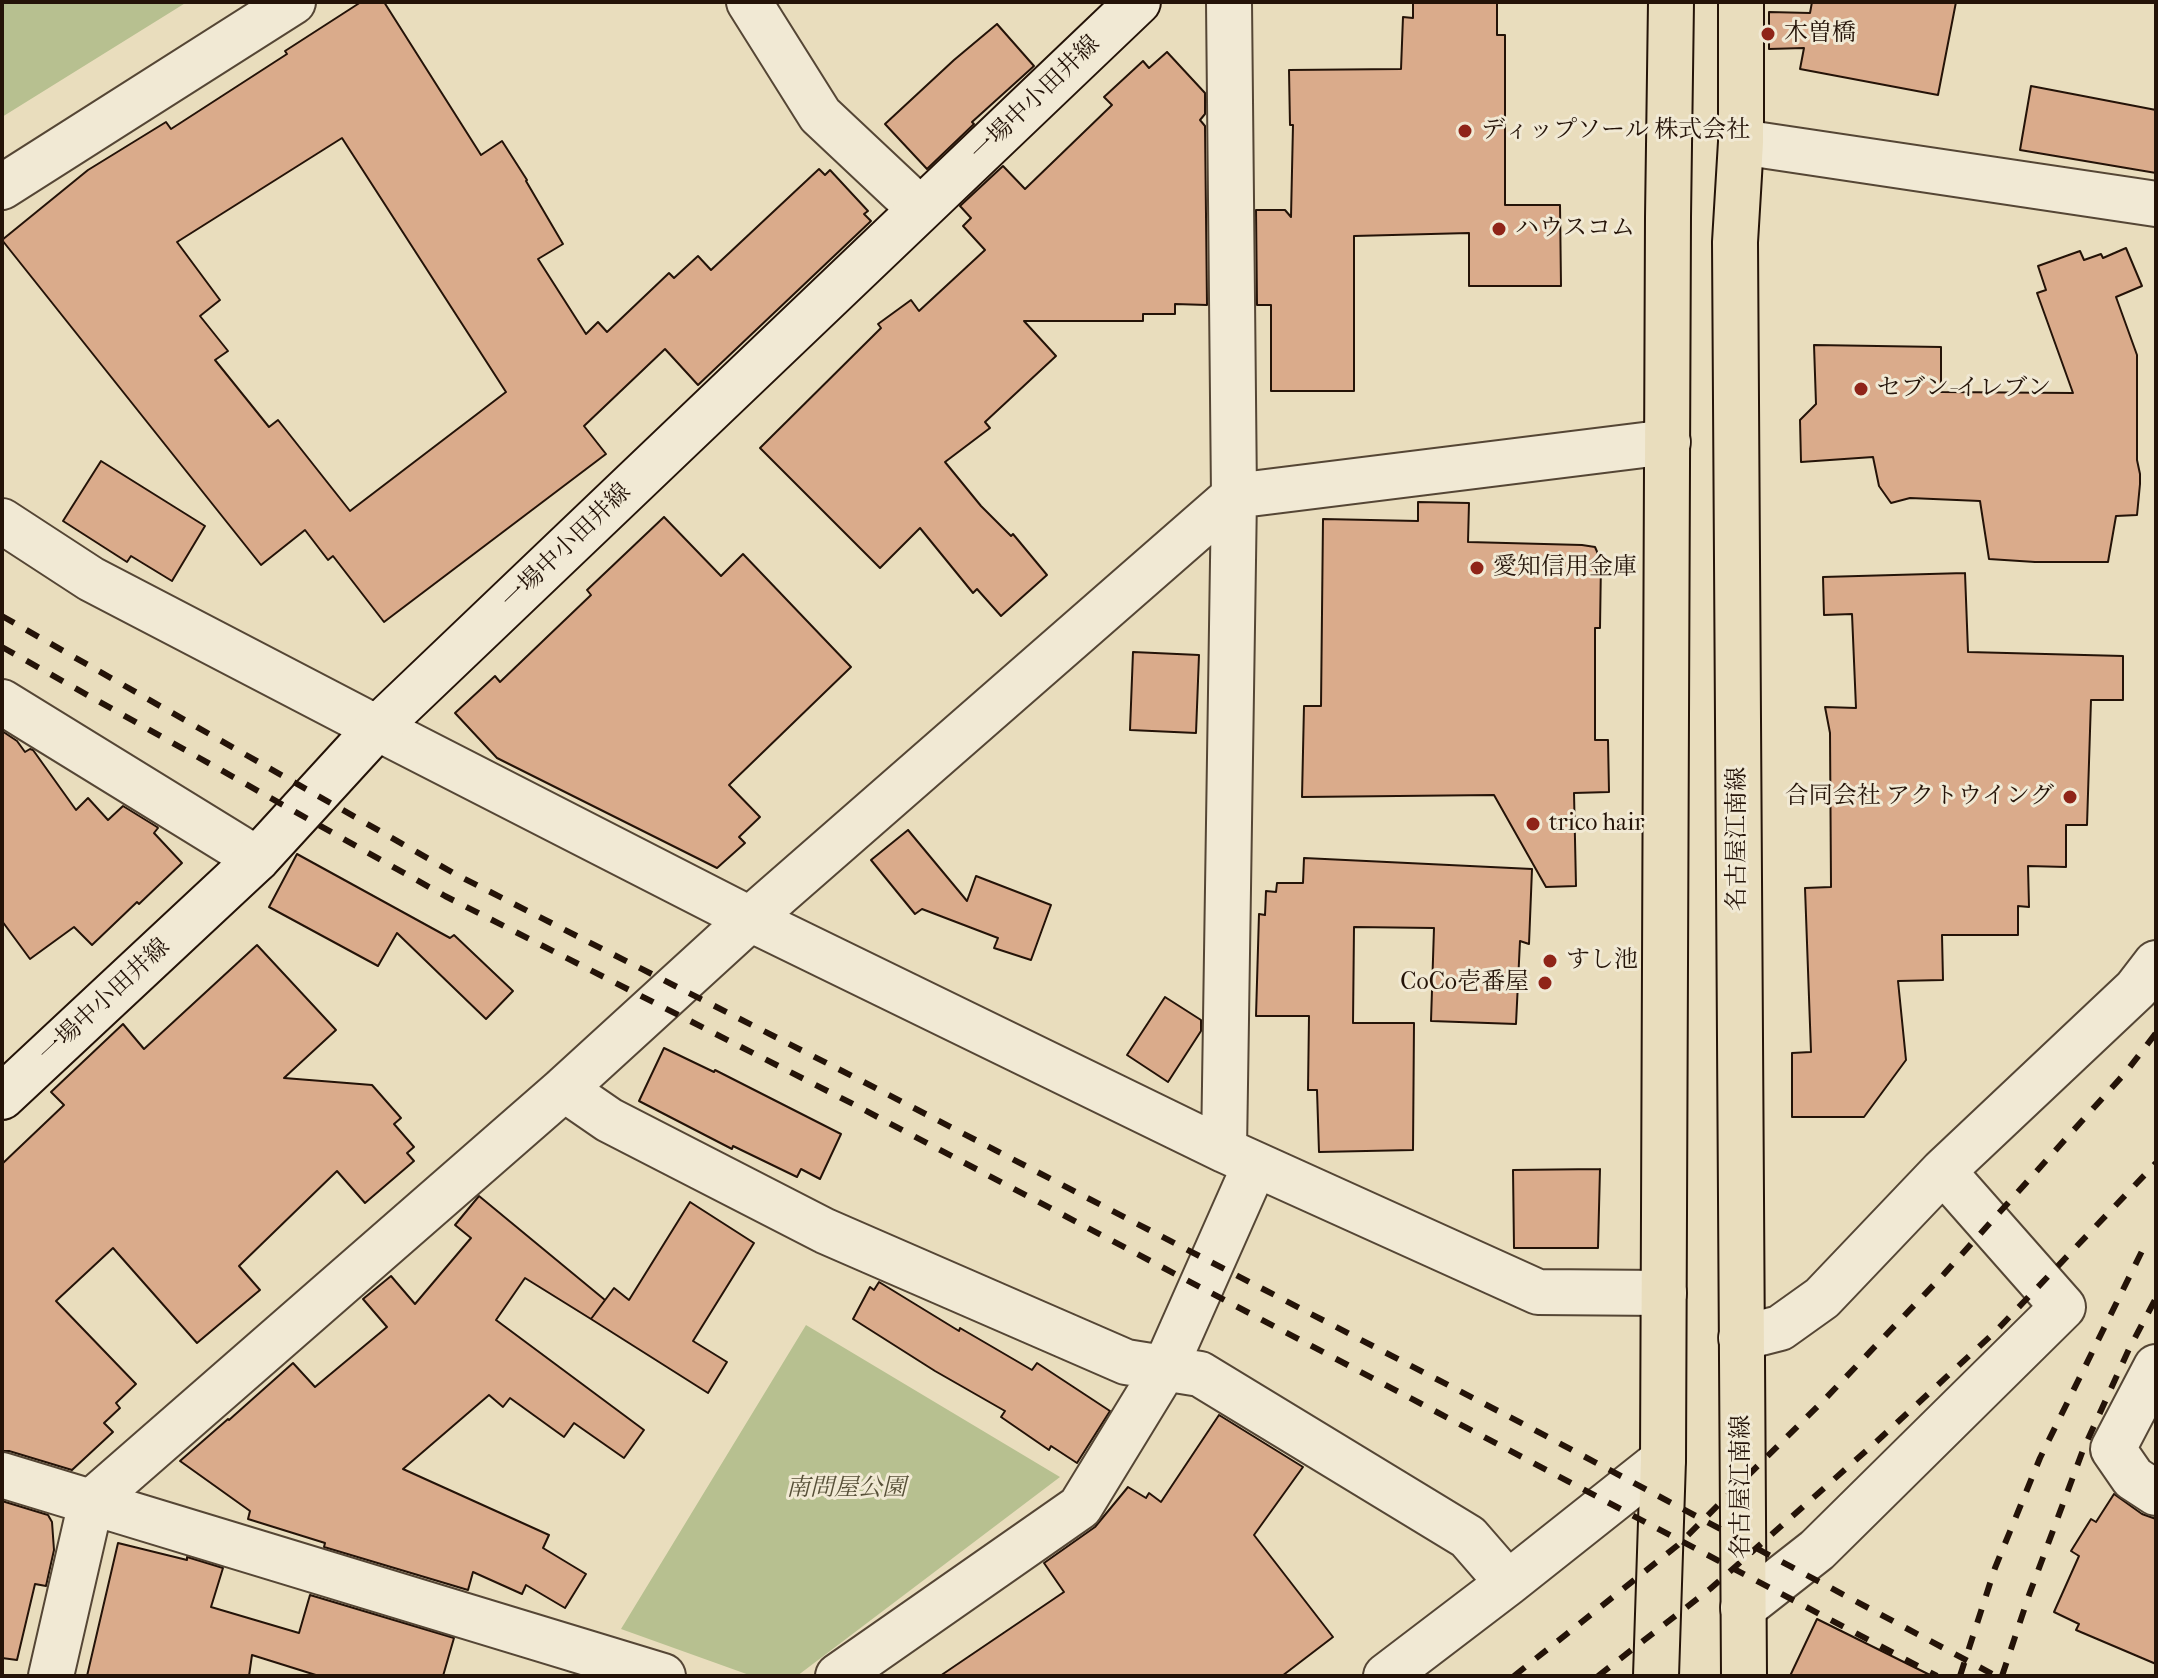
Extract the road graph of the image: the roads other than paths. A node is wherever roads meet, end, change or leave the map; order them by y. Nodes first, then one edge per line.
1 (293, 2) edge
2 (749, 2) edge
3 (1138, 2) edge
4 (1229, 2) edge
5 (1671, 2) edge
6 (1741, 2) edge
7 (1741, 142) junction
8 (2, 187) edge
9 (2156, 204) edge
10 (920, 209) junction
11 (1668, 442) junction
12 (1234, 496) junction
13 (2, 521) edge
14 (2, 702) edge
15 (377, 728) junction
16 (257, 859) junction
17 (750, 919) junction
18 (2156, 963) edge
19 (564, 1089) junction
20 (2, 1097) edge
21 (1239, 1158) junction
22 (1943, 1171) junction
23 (1664, 1293) junction
24 (1741, 1338) junction
25 (2156, 1367) edge
26 (1165, 1368) junction
27 (1663, 1460) junction
28 (2, 1475) edge
29 (2156, 1493) edge
30 (91, 1502) junction
31 (1508, 1583) junction
32 (1743, 1608) junction
33 (51, 1676) edge
34 (663, 1676) edge
35 (838, 1676) edge
36 (1386, 1676) edge
37 (1656, 1676) edge
38 (1744, 1676) edge

1 - 8 street
2 - 10 street
3 - 10 street, 一場中小田井線
4 - 12 street
5 - 11 main road
6 - 7 main road, 名古屋江南線
7 - 9 street
7 - 24 main road, 名古屋江南線
10 - 15 street, 一場中小田井線
11 - 12 street
11 - 23 main road
12 - 17 street
12 - 21 street
13 - 15 street
14 - 16 street
15 - 16 street, 一場中小田井線
15 - 17 street
16 - 20 street, 一場中小田井線
17 - 19 street
17 - 21 street
18 - 22 street
19 - 26 street
19 - 30 street
21 - 23 street
21 - 26 street
22 - 24 street
22 - 32 street
23 - 27 main road
24 - 32 main road, 名古屋江南線
25 - 29 street
26 - 31 street
26 - 35 street
27 - 31 street
27 - 37 main road
28 - 30 street
30 - 33 street
30 - 34 street
31 - 36 street
32 - 38 main road, 名古屋江南線

